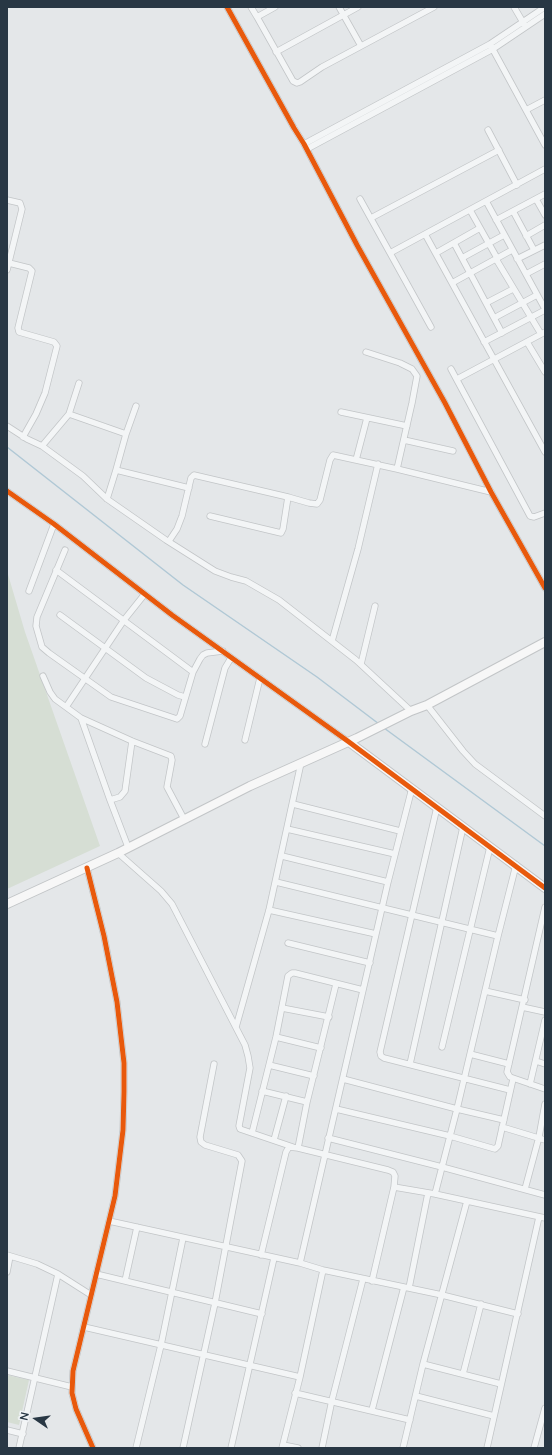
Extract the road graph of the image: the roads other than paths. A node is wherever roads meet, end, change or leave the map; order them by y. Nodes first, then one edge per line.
1 (227, 7) edge
2 (251, 7) edge
3 (275, 7) edge
4 (339, 7) edge
5 (358, 7) edge
6 (434, 7) edge
7 (514, 7) edge
8 (545, 7) edge
9 (545, 14) edge
10 (344, 15) junction
11 (257, 17) junction
12 (525, 24) junction
13 (361, 46) junction
14 (491, 47) junction
15 (276, 52) junction
16 (545, 100) edge
17 (526, 110) junction
18 (488, 130) dead end
19 (545, 145) edge
20 (306, 147) junction
21 (499, 150) junction
22 (545, 169) edge
23 (517, 185) junction
24 (545, 194) edge
25 (360, 199) dead end
26 (536, 199) junction
27 (7, 200) edge
28 (486, 201) junction
29 (470, 210) junction
30 (513, 211) junction
31 (545, 215) edge
32 (371, 218) junction
33 (496, 220) junction
34 (545, 225) edge
35 (480, 228) junction
36 (425, 234) junction
37 (504, 235) junction
38 (526, 236) junction
39 (454, 243) junction
40 (489, 244) junction
41 (545, 245) edge
42 (512, 250) junction
43 (534, 250) junction
44 (390, 253) junction
45 (436, 253) junction
46 (462, 258) junction
47 (496, 259) junction
48 (517, 259) junction
49 (9, 263) junction
50 (544, 266) edge
51 (7, 270) edge
52 (470, 273) junction
53 (526, 274) junction
54 (452, 283) junction
55 (513, 288) junction
56 (537, 295) junction
57 (486, 303) junction
58 (521, 303) junction
59 (545, 310) edge
60 (531, 317) junction
61 (494, 318) junction
62 (431, 327) dead end
63 (502, 333) junction
64 (543, 333) edge
65 (484, 342) junction
66 (527, 342) junction
67 (366, 352) dead end
68 (493, 360) junction
69 (451, 369) dead end
70 (545, 372) edge
71 (457, 379) junction
72 (79, 383) dead end
73 (136, 406) dead end
74 (341, 412) dead end
75 (69, 414) junction
76 (367, 418) junction
77 (7, 426) edge
78 (407, 426) junction
79 (126, 434) junction
80 (23, 437) junction
81 (404, 440) junction
82 (42, 446) junction
83 (453, 451) dead end
84 (545, 452) edge
85 (356, 460) junction
86 (378, 464) junction
87 (397, 469) junction
88 (116, 470) junction
89 (189, 488) junction
90 (7, 491) edge
91 (491, 492) junction
92 (288, 497) junction
93 (107, 499) junction
94 (545, 513) edge
95 (210, 516) dead end
96 (54, 524) junction
97 (169, 541) junction
98 (65, 550) dead end
99 (56, 570) junction
100 (545, 588) edge
101 (29, 591) dead end
102 (144, 595) junction
103 (374, 606) dead end
104 (60, 615) dead end
105 (124, 620) junction
106 (332, 641) junction
107 (545, 642) edge
108 (105, 649) junction
109 (224, 651) junction
110 (231, 658) junction
111 (360, 664) junction
112 (193, 672) junction
113 (43, 676) dead end
114 (86, 678) junction
115 (260, 678) junction
116 (185, 697) junction
117 (427, 705) junction
118 (66, 707) junction
119 (408, 713) junction
120 (81, 718) junction
121 (245, 740) dead end
122 (353, 740) junction
123 (132, 741) junction
124 (206, 744) dead end
125 (301, 763) junction
126 (412, 788) junction
127 (110, 800) junction
128 (293, 804) junction
129 (437, 807) junction
130 (545, 816) edge
131 (184, 819) junction
132 (463, 827) junction
133 (288, 829) junction
134 (400, 831) junction
135 (128, 847) junction
136 (490, 847) junction
137 (118, 853) junction
138 (395, 854) junction
139 (282, 856) junction
140 (516, 865) junction
141 (87, 868) junction
142 (276, 882) junction
143 (388, 882) junction
144 (545, 888) edge
145 (7, 904) edge
146 (545, 907) edge
147 (382, 908) junction
148 (269, 910) junction
149 (412, 915) junction
150 (442, 922) junction
151 (470, 929) junction
152 (376, 934) junction
153 (498, 936) junction
154 (539, 937) junction
155 (545, 942) edge
156 (288, 943) dead end
157 (370, 963) junction
158 (336, 984) junction
159 (363, 990) junction
160 (484, 990) junction
161 (524, 1000) junction
162 (522, 1007) junction
163 (282, 1008) junction
164 (545, 1012) edge
165 (329, 1017) junction
166 (545, 1020) edge
167 (236, 1027) junction
168 (276, 1037) junction
169 (442, 1047) dead end
170 (320, 1048) junction
171 (470, 1054) junction
172 (536, 1061) junction
173 (214, 1064) dead end
174 (410, 1064) junction
175 (509, 1064) junction
176 (545, 1064) edge
177 (269, 1065) junction
178 (314, 1076) junction
179 (343, 1078) junction
180 (464, 1078) junction
181 (513, 1079) junction
182 (530, 1084) junction
183 (545, 1089) edge
184 (510, 1090) junction
185 (262, 1091) junction
186 (286, 1096) junction
187 (307, 1102) junction
188 (545, 1104) edge
189 (336, 1109) junction
190 (457, 1109) junction
191 (504, 1120) junction
192 (502, 1128) junction
193 (252, 1133) junction
194 (450, 1136) junction
195 (328, 1138) junction
196 (539, 1138) junction
197 (274, 1140) junction
198 (545, 1140) edge
199 (295, 1147) junction
200 (324, 1154) junction
201 (442, 1166) junction
202 (394, 1187) junction
203 (525, 1189) junction
204 (428, 1193) junction
205 (435, 1194) junction
206 (545, 1195) edge
207 (467, 1201) junction
208 (542, 1217) edge
209 (110, 1221) junction
210 (137, 1227) junction
211 (183, 1238) junction
212 (227, 1248) junction
213 (261, 1255) junction
214 (9, 1256) edge
215 (274, 1258) junction
216 (300, 1263) junction
217 (323, 1270) junction
218 (7, 1272) edge
219 (58, 1274) junction
220 (96, 1274) junction
221 (363, 1279) junction
222 (125, 1281) junction
223 (372, 1281) junction
224 (406, 1288) junction
225 (172, 1292) junction
226 (91, 1295) junction
227 (442, 1295) junction
228 (215, 1303) junction
229 (481, 1304) junction
230 (262, 1314) junction
231 (518, 1314) junction
232 (84, 1327) junction
233 (161, 1345) junction
234 (204, 1355) junction
235 (423, 1364) junction
236 (250, 1366) junction
237 (7, 1371) edge
238 (462, 1374) junction
239 (300, 1377) junction
240 (35, 1378) junction
241 (501, 1384) junction
242 (72, 1387) junction
243 (296, 1393) junction
244 (416, 1396) junction
245 (332, 1400) junction
246 (545, 1408) edge
247 (372, 1410) junction
248 (494, 1416) junction
249 (410, 1420) junction
250 (7, 1430) edge
251 (23, 1434) junction
252 (283, 1446) edge
253 (20, 1448) edge
254 (93, 1448) edge
255 (136, 1448) edge
256 (183, 1448) edge
257 (230, 1448) edge
258 (298, 1448) edge
259 (322, 1448) edge
260 (403, 1448) edge
261 (487, 1448) edge
262 (534, 1448) edge

1 - 20 street
2 - 11 street
3 - 11 street
4 - 10 street
5 - 10 street
6 - 13 street
7 - 12 street
8 - 12 street
9 - 12 street
10 - 13 street
10 - 15 street
11 - 15 street
12 - 14 street
13 - 15 street
14 - 17 street
14 - 20 street
16 - 17 street
17 - 19 street
18 - 21 street
20 - 91 street
21 - 23 street
21 - 32 street
22 - 23 street
23 - 28 street
24 - 26 street
25 - 32 street
26 - 30 street
26 - 31 street
27 - 49 street
28 - 29 street
28 - 33 street
29 - 35 street
29 - 36 street
30 - 33 street
30 - 38 street
32 - 44 street
33 - 37 street
34 - 38 street
35 - 39 street
35 - 40 street
36 - 44 street
36 - 45 street
37 - 40 street
37 - 42 street
38 - 43 street
39 - 45 street
39 - 46 street
40 - 46 street
40 - 47 street
41 - 43 street
42 - 47 street
42 - 48 street
43 - 48 street
44 - 62 street
45 - 54 street
46 - 52 street
47 - 52 street
47 - 55 street
48 - 53 street
49 - 51 street
49 - 80 street
50 - 53 street
52 - 54 street
52 - 57 street
53 - 56 street
54 - 65 street
55 - 57 street
55 - 58 street
56 - 58 street
56 - 59 street
57 - 61 street
58 - 60 street
58 - 61 street
59 - 60 street
60 - 63 street
60 - 64 street
61 - 63 street
63 - 65 street
64 - 66 street
65 - 68 street
66 - 68 street
66 - 70 street
67 - 78 street
68 - 71 street
68 - 84 street
69 - 71 street
71 - 94 street
72 - 75 street
73 - 79 street
74 - 76 street
75 - 79 street
75 - 82 street
76 - 78 street
76 - 85 street
77 - 80 street
78 - 81 street
79 - 88 street
80 - 82 street
81 - 83 street
81 - 87 street
82 - 93 street
85 - 86 street
85 - 92 street
86 - 87 street
86 - 106 street
87 - 91 street
88 - 89 street
88 - 93 street
89 - 92 street
89 - 97 street
90 - 96 street
91 - 100 street
92 - 95 street
93 - 97 street
96 - 101 street
96 - 102 street
97 - 106 street
98 - 99 street
99 - 105 street
99 - 114 street
102 - 105 street
102 - 109 street
103 - 111 street
104 - 108 street
105 - 108 street
105 - 112 street
106 - 111 street
107 - 117 main road
108 - 114 street
108 - 116 street
109 - 110 street
109 - 112 street
110 - 115 street
110 - 124 street
111 - 119 street
112 - 116 street
113 - 118 street
114 - 116 street
114 - 118 street
115 - 121 street
115 - 122 street
117 - 119 main road
117 - 130 street
118 - 120 street
119 - 122 main road
120 - 123 street
120 - 127 street
122 - 125 main road
122 - 126 main road
123 - 127 street
123 - 131 street
125 - 128 street
125 - 131 main road
126 - 129 main road
126 - 134 street
127 - 135 street
128 - 133 street
128 - 134 street
129 - 132 main road
129 - 149 street
131 - 135 main road
132 - 136 main road
132 - 150 street
133 - 138 street
133 - 139 street
134 - 138 street
135 - 137 main road
136 - 140 main road
136 - 151 street
137 - 141 main road
137 - 167 street
138 - 143 street
139 - 142 street
139 - 143 street
140 - 144 main road
140 - 153 street
141 - 145 main road
141 - 209 street
142 - 147 street
142 - 148 street
143 - 147 street
146 - 154 street
147 - 149 street
147 - 152 street
148 - 152 street
148 - 167 street
149 - 150 street
149 - 174 street
150 - 151 street
150 - 174 street
151 - 153 street
151 - 169 street
152 - 157 street
153 - 160 street
154 - 155 street
154 - 161 street
156 - 157 street
157 - 159 street
158 - 159 street
158 - 163 street
158 - 165 street
159 - 179 street
160 - 161 street
160 - 171 street
161 - 162 street
162 - 164 street
162 - 175 street
163 - 165 street
163 - 168 street
165 - 170 street
166 - 172 street
167 - 193 street
168 - 170 street
168 - 177 street
170 - 178 street
171 - 175 street
171 - 180 street
172 - 176 street
172 - 182 street
173 - 212 street
174 - 180 street
175 - 181 street
177 - 178 street
177 - 185 street
178 - 187 street
179 - 189 street
179 - 190 street
180 - 184 street
180 - 190 street
181 - 182 street
181 - 184 street
182 - 183 street
184 - 191 street
185 - 186 street
185 - 193 street
186 - 187 street
186 - 197 street
187 - 199 street
188 - 196 street
189 - 194 street
189 - 195 street
190 - 191 street
190 - 194 street
191 - 192 street
192 - 194 street
192 - 196 street
193 - 197 street
194 - 201 street
195 - 200 street
195 - 201 street
196 - 198 street
196 - 203 street
197 - 199 street
199 - 200 street
199 - 213 street
200 - 202 street
200 - 216 street
201 - 203 street
201 - 205 street
202 - 204 street
202 - 223 street
203 - 206 street
204 - 205 street
204 - 224 street
205 - 207 street
207 - 208 street
207 - 227 street
208 - 231 street
209 - 210 street
209 - 220 street
210 - 211 street
210 - 222 street
211 - 212 street
211 - 225 street
212 - 213 street
212 - 228 street
213 - 215 street
214 - 218 street
214 - 219 street
215 - 216 street
215 - 230 street
216 - 217 street
217 - 221 street
217 - 239 street
219 - 226 street
219 - 240 street
220 - 222 street
220 - 226 street
221 - 223 street
221 - 245 street
222 - 225 street
223 - 224 street
224 - 227 street
224 - 247 street
225 - 228 street
225 - 233 street
226 - 232 street
227 - 229 street
227 - 235 street
228 - 230 street
228 - 234 street
229 - 231 street
229 - 238 street
230 - 236 street
231 - 241 street
232 - 233 street
232 - 242 street
233 - 234 street
233 - 255 street
234 - 236 street
234 - 256 street
235 - 238 street
235 - 244 street
236 - 239 street
236 - 257 street
237 - 240 street
238 - 241 street
239 - 243 street
240 - 242 street
240 - 251 street
241 - 248 street
242 - 254 street
243 - 245 street
243 - 252 street
244 - 248 street
244 - 249 street
245 - 247 street
245 - 259 street
246 - 262 street
247 - 249 street
248 - 261 street
249 - 260 street
250 - 251 street
251 - 253 street
252 - 258 street

